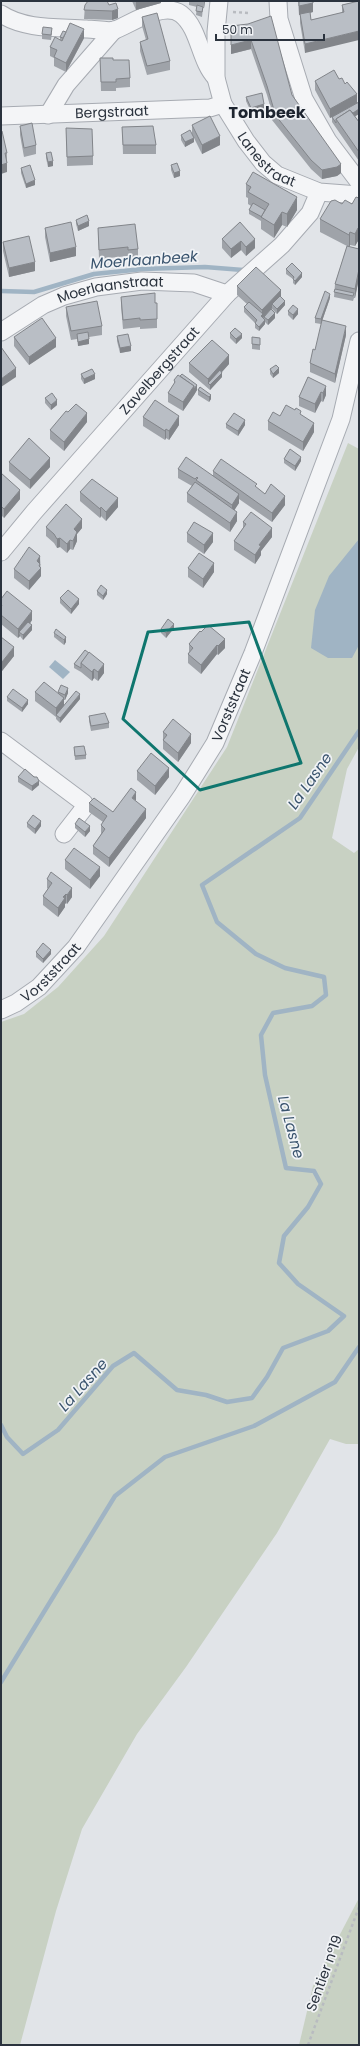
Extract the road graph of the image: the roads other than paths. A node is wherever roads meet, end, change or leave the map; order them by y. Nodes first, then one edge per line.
1 (219, 1) edge
2 (278, 1) edge
3 (1, 14) edge
4 (114, 30) junction
5 (216, 78) junction
6 (223, 104) junction
7 (48, 115) junction
8 (1, 116) edge
9 (359, 182) edge
10 (319, 192) junction
11 (359, 195) edge
12 (227, 294) junction
13 (1, 332) edge
14 (359, 341) edge
15 (1, 552) edge
16 (1, 741) edge
17 (64, 834) dead end
18 (1, 1010) edge

1 - 5 street, Lanestraat
2 - 9 street
3 - 4 street
4 - 5 street
4 - 7 street
5 - 6 street, Lanestraat
6 - 7 street, Bergstraat
6 - 10 street, Lanestraat
7 - 8 street, Bergstraat
10 - 11 street, Lanestraat
10 - 12 street, Zavelbergstraat
12 - 13 street, Moerlaanstraat
12 - 15 street, Zavelbergstraat
14 - 18 street, Vorststraat
16 - 17 street

